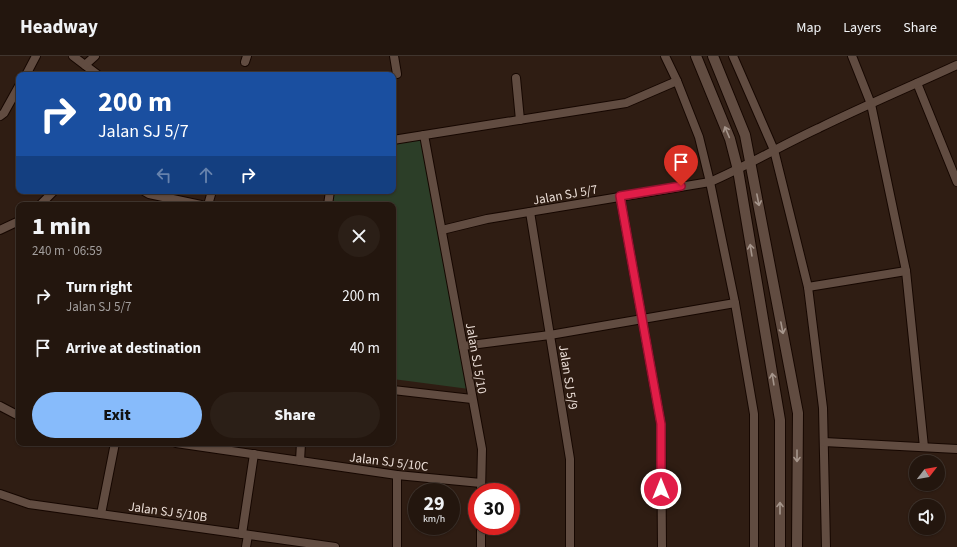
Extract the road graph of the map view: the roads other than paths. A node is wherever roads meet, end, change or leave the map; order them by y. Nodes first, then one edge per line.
1 (36, 56) edge
2 (73, 56) edge
3 (95, 56) edge
4 (394, 56) edge
5 (665, 56) edge
6 (696, 56) edge
7 (713, 56) edge
8 (733, 56) edge
9 (852, 56) edge
10 (86, 65) junction
11 (957, 65) edge
12 (28, 72) edge
13 (94, 72) edge
14 (397, 74) dead end
15 (516, 78) dead end
16 (677, 81) junction
17 (917, 83) junction
18 (16, 90) edge
19 (871, 104) junction
20 (1, 113) edge
21 (520, 120) junction
22 (424, 135) junction
23 (396, 140) edge
24 (774, 150) junction
25 (751, 162) junction
26 (738, 170) junction
27 (710, 182) junction
28 (957, 182) edge
29 (51, 194) edge
30 (149, 194) edge
31 (620, 196) junction
32 (43, 202) edge
33 (187, 202) edge
34 (530, 212) junction
35 (0, 220) edge
36 (16, 222) edge
37 (2, 229) edge
38 (442, 230) junction
39 (906, 271) junction
40 (808, 287) junction
41 (735, 303) junction
42 (642, 319) junction
43 (550, 335) junction
44 (463, 346) junction
45 (396, 390) edge
46 (472, 399) junction
47 (0, 406) edge
48 (16, 414) edge
49 (824, 442) junction
50 (114, 446) edge
51 (197, 446) edge
52 (301, 446) edge
53 (924, 447) junction
54 (957, 449) edge
55 (254, 454) junction
56 (300, 461) junction
57 (397, 475) junction
58 (481, 483) joint
59 (0, 494) edge
60 (101, 514) junction
61 (245, 534) junction
62 (481, 535) edge
63 (246, 547) edge
64 (335, 547) edge
65 (397, 547) edge
66 (481, 547) edge
67 (570, 547) edge
68 (662, 547) edge
69 (754, 547) edge
70 (780, 547) edge
71 (797, 547) edge
72 (826, 547) edge

1 - 12 street
2 - 10 street
3 - 10 street
4 - 14 street
5 - 16 street
26 -> 6 street
7 - 25 street
8 - 24 street
9 - 19 street
10 - 13 street
11 - 17 street, Jalan SJ 5/7
15 - 21 street
16 - 21 street
16 - 27 street
17 - 19 street, Jalan SJ 5/7
17 - 28 street
18 - 20 street
19 - 24 street, Jalan SJ 5/7
19 - 39 street
21 - 22 street
22 - 23 street
22 - 38 street, Jalan SJ 5/10
24 - 25 street, Jalan SJ 5/7
24 - 40 street
25 - 26 street, Jalan SJ 5/7
25 -> 71 street
26 - 27 street, Jalan SJ 5/7
70 -> 26 street
27 - 31 street, Jalan SJ 5/7
27 - 41 street
29 - 32 street
30 - 33 street
31 - 34 street, Jalan SJ 5/7
31 - 42 street
34 - 38 street, Jalan SJ 5/7
34 - 43 street, Jalan SJ 5/9
35 - 37 street
36 - 37 street
38 - 44 street, Jalan SJ 5/10
39 - 40 street
39 - 53 street
40 - 49 street
41 - 42 street
41 - 69 street
42 - 43 street
42 - 68 street
43 - 44 street
43 - 67 street, Jalan SJ 5/9
44 - 46 street, Jalan SJ 5/10
45 - 46 street
46 - 58 street, Jalan SJ 5/10
47 - 48 street
49 - 53 street
49 - 72 street
50 - 60 street
51 - 55 street, Jalan SJ 5/10C
52 - 56 street
53 - 54 street
55 - 56 street, Jalan SJ 5/10C
55 - 61 street
56 - 57 street, Jalan SJ 5/10C
57 - 58 street, Jalan SJ 5/10C
57 - 65 street
59 - 60 street, Jalan SJ 5/10B
60 - 61 street, Jalan SJ 5/10B
61 - 63 street
61 - 64 street, Jalan SJ 5/10B
62 - 66 street

